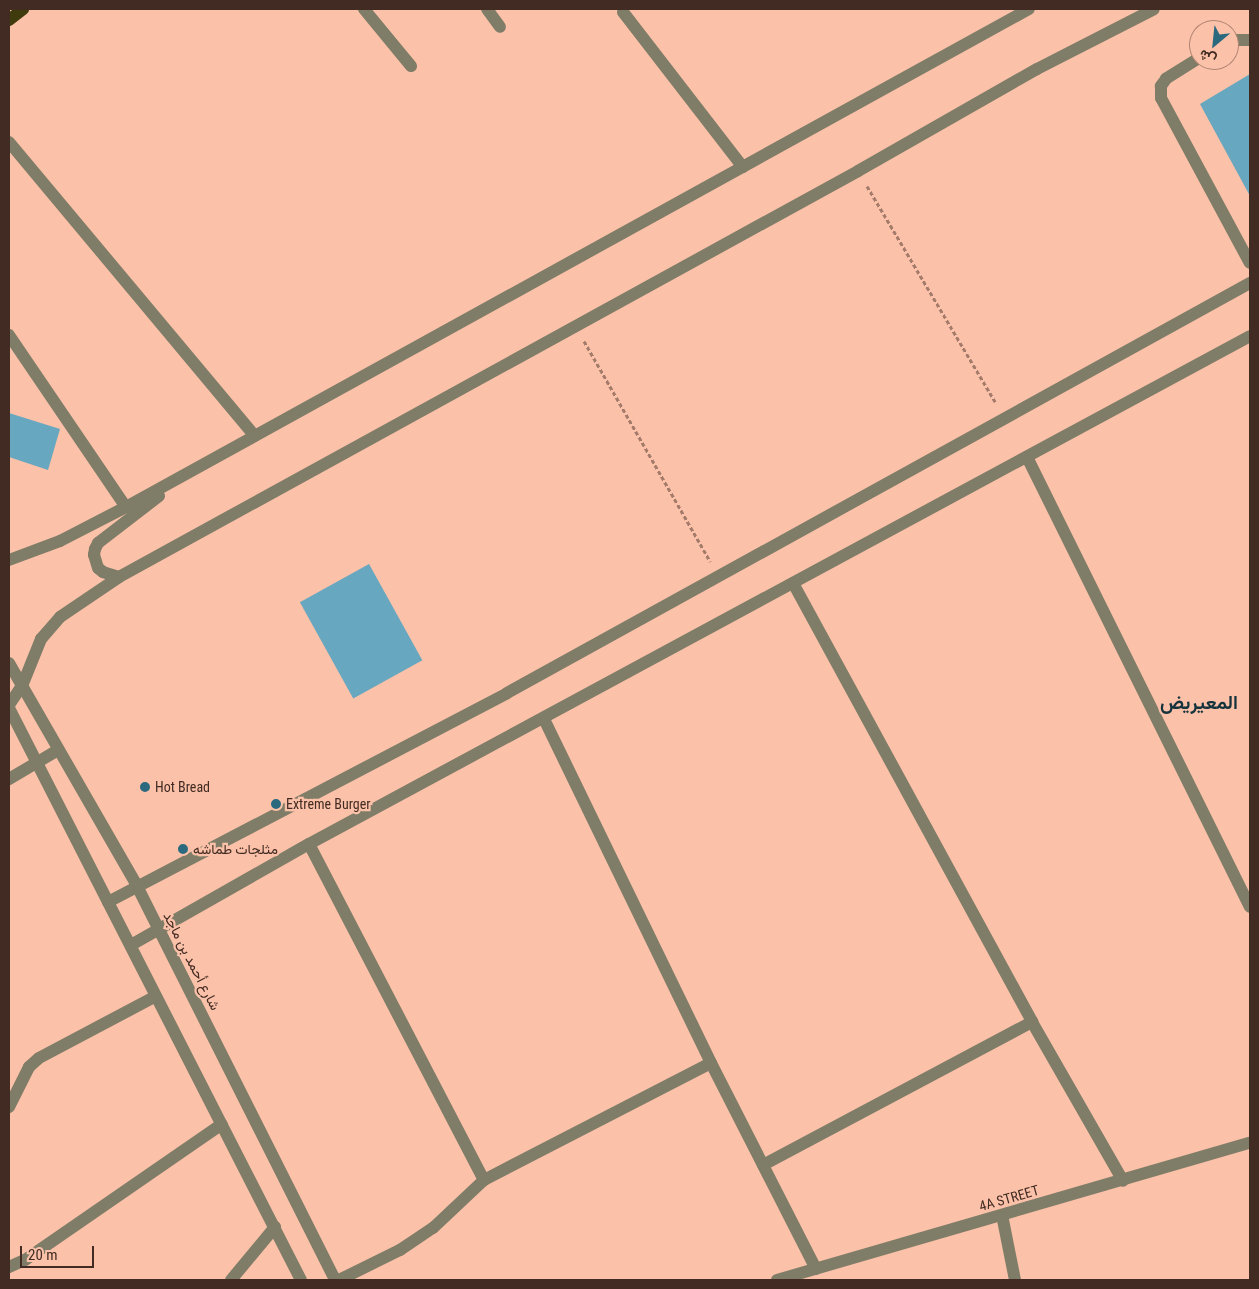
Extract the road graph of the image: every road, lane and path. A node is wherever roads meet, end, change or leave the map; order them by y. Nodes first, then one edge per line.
1 (23, 9) edge
2 (364, 9) edge
3 (487, 9) edge
4 (1029, 9) edge
5 (1154, 9) edge
6 (623, 12) dead end
7 (9, 20) edge
8 (500, 27) dead end
9 (1189, 64) edge
10 (411, 66) dead end
11 (9, 142) edge
12 (743, 167) junction
13 (858, 171) junction
14 (1250, 263) edge
15 (1250, 283) edge
16 (575, 325) junction
17 (9, 335) edge
18 (1250, 336) edge
19 (1004, 418) junction
20 (255, 436) junction
21 (1027, 457) junction
22 (190, 471) junction
23 (126, 507) junction
24 (9, 560) edge
25 (718, 574) junction
26 (119, 577) junction
27 (793, 583) junction
28 (9, 663) edge
29 (22, 686) junction
30 (9, 706) edge
31 (544, 718) junction
32 (58, 750) junction
33 (38, 764) junction
34 (9, 779) edge
35 (309, 844) junction
36 (137, 886) junction
37 (108, 902) junction
38 (1250, 907) edge
39 (159, 929) junction
40 (131, 945) junction
41 (156, 996) junction
42 (1032, 1022) junction
43 (710, 1063) junction
44 (9, 1107) edge
45 (222, 1124) junction
46 (1250, 1143) edge
47 (763, 1165) junction
48 (484, 1180) junction
49 (1123, 1181) junction
50 (1002, 1215) junction
51 (275, 1228) junction
52 (9, 1267) edge
53 (816, 1269) junction
54 (231, 1280) edge
55 (301, 1280) edge
56 (337, 1280) edge
57 (777, 1280) edge
58 (1015, 1280) edge

1 - 7 main road
2 - 10 street
3 - 8 street
4 - 12 street
5 - 13 street
6 - 12 street
9 - 14 street
11 - 20 street
12 - 20 street
13 - 16 street
13 - 19 path
15 - 19 street
16 - 25 path
16 - 26 street
17 - 23 street
18 - 21 street
19 - 25 street
20 - 22 street
21 - 27 street
21 - 38 street
22 - 23 street
22 - 26 street
23 - 24 street
25 - 36 street
26 - 29 street
27 - 31 street
27 - 42 street
28 - 29 street, شارع أحمد بن ماجد
29 - 30 street
29 - 32 street, شارع أحمد بن ماجد
30 - 33 street
31 - 35 street
31 - 43 street
32 - 33 street
32 - 36 street, شارع أحمد بن ماجد
33 - 34 street
33 - 37 street
35 - 39 street
35 - 48 street
36 - 37 street
36 - 39 street, شارع أحمد بن ماجد
37 - 40 street
39 - 40 street
39 - 56 street, شارع أحمد بن ماجد
40 - 41 street
41 - 44 street
41 - 45 street
42 - 47 street
42 - 49 street
43 - 47 street
43 - 48 street
45 - 51 street
45 - 52 street
46 - 49 street, 4A STREET
47 - 53 street
48 - 56 street
49 - 50 street, 4A STREET
50 - 53 street, 4A STREET
50 - 58 street
51 - 54 street
51 - 55 street
53 - 57 street, 4A STREET

